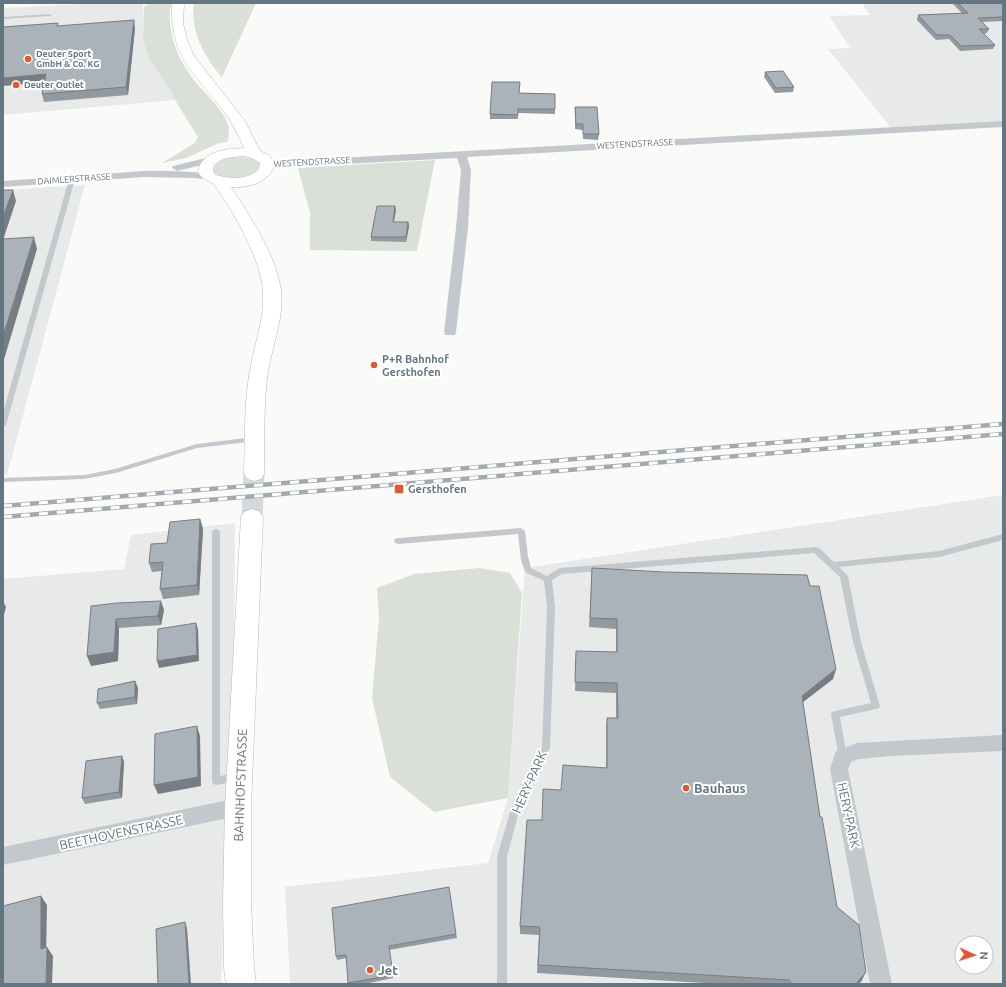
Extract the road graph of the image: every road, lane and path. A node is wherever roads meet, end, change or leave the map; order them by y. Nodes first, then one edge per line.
1 (178, 3) edge
2 (50, 15) dead end
3 (3, 18) edge
4 (230, 110) junction
5 (1003, 124) edge
6 (256, 154) junction
7 (461, 154) junction
8 (220, 157) junction
9 (268, 165) junction
10 (144, 174) junction
11 (72, 179) junction
12 (214, 179) junction
13 (252, 179) junction
14 (3, 184) edge
15 (241, 217) junction
16 (450, 332) dead end
17 (3, 425) edge
18 (255, 439) junction
19 (254, 474) tunnel mouth
20 (3, 480) edge
21 (252, 517) tunnel mouth
22 (216, 532) dead end
23 (1003, 537) edge
24 (398, 541) dead end
25 (833, 565) junction
26 (548, 579) junction
27 (1003, 743) edge
28 (843, 757) junction
29 (240, 777) junction
30 (238, 807) junction
31 (3, 856) edge
32 (241, 984) edge
33 (502, 984) edge
34 (881, 984) edge

1 - 4 main road
2 - 3 lane
4 - 6 main road
4 - 8 main road
5 - 7 street, WESTENDSTRASSE
6 - 8 main road
6 - 9 main road
7 - 9 street, WESTENDSTRASSE
7 - 16 street
8 - 10 street, DAIMLERSTRASSE
8 - 12 main road
9 - 13 main road
10 - 11 street, DAIMLERSTRASSE
10 - 12 street, DAIMLERSTRASSE
11 - 14 street, DAIMLERSTRASSE
11 - 17 lane
12 - 13 main road
12 - 15 main road
13 - 15 main road
15 - 18 main road
18 - 19 main road
18 - 20 lane
21 - 29 main road, BAHNHOFSTRASSE
22 - 29 lane
23 - 25 lane
24 - 26 lane
25 - 26 lane
25 - 28 lane
26 - 33 lane, HERY-PARK
27 - 28 street
28 - 34 street, HERY-PARK
29 - 30 main road, BAHNHOFSTRASSE
30 - 31 street, BEETHOVENSTRASSE
30 - 32 main road, BAHNHOFSTRASSE

